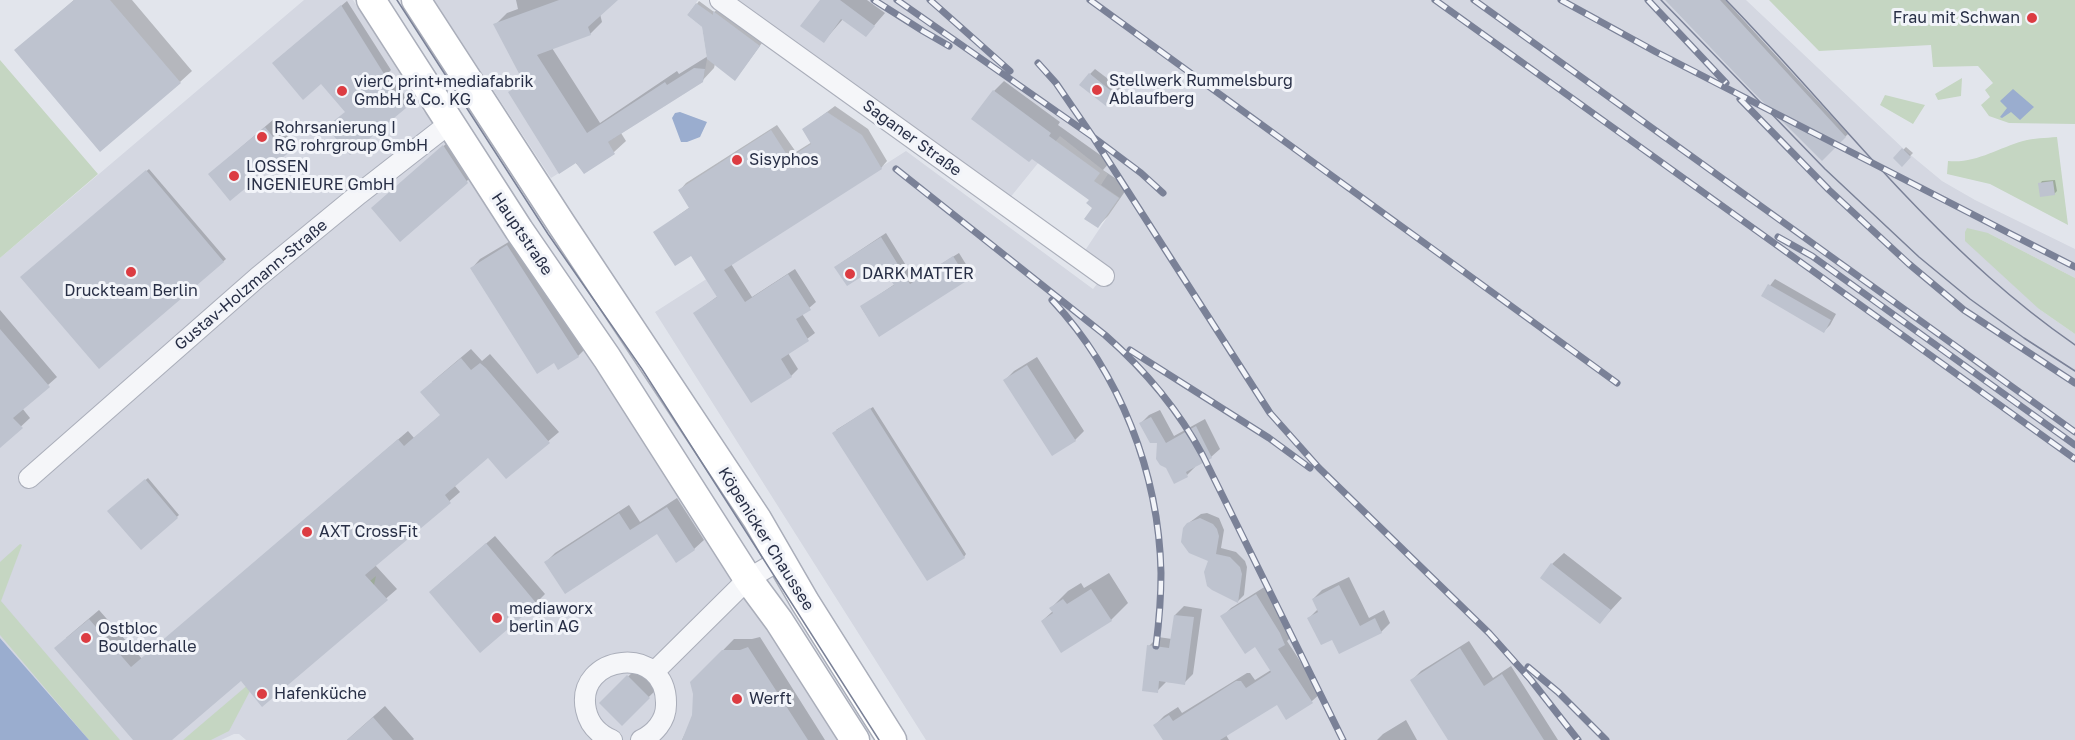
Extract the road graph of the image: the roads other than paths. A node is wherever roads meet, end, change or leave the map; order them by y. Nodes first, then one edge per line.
1 (371, 0) edge
2 (416, 0) edge
3 (720, 0) edge
4 (480, 99) junction
5 (450, 123) junction
6 (1104, 276) dead end
7 (676, 466) joint
8 (29, 478) dead end
9 (780, 560) junction
10 (748, 579) junction
11 (654, 672) junction
12 (612, 740) edge
13 (640, 740) edge
14 (855, 740) edge
15 (892, 740) edge

1 - 5 main road, Hauptstraße
2 - 4 main road
3 - 6 street, Saganer Straße
4 - 5 main road, Gustav-Holzmann-Straße
4 - 9 main road, Köpenicker Chaussee
5 - 7 main road, Hauptstraße
5 - 8 street, Gustav-Holzmann-Straße
7 - 10 main road, Köpenicker Chaussee
9 - 10 street
9 - 15 main road, Köpenicker Chaussee
10 - 11 street
10 - 14 main road, Köpenicker Chaussee
11 - 12 street
11 - 13 street

